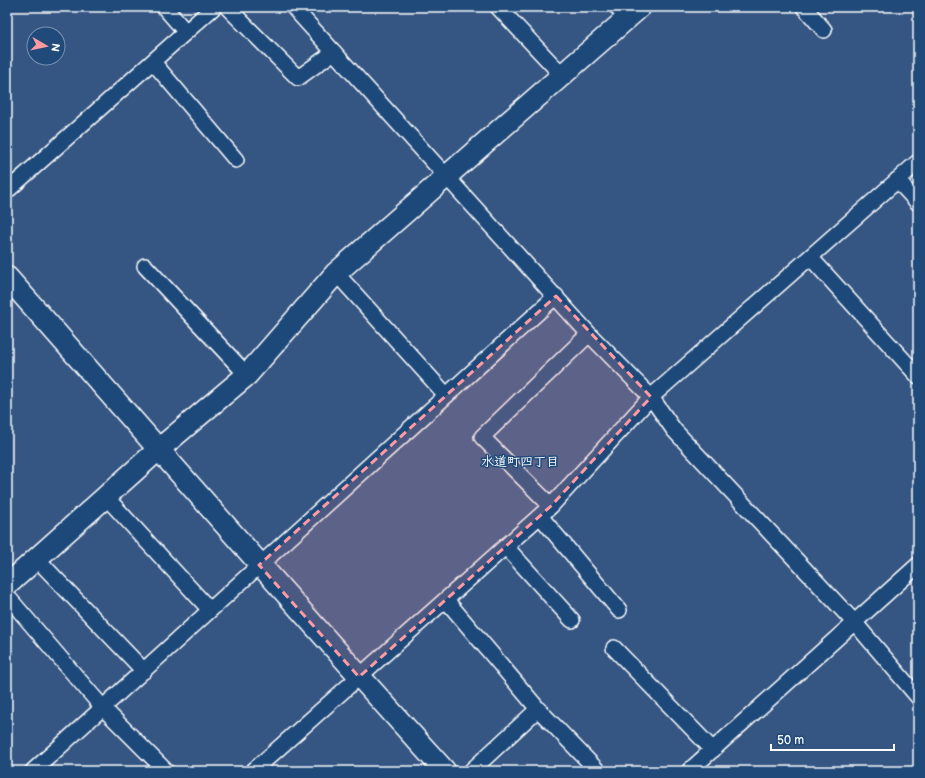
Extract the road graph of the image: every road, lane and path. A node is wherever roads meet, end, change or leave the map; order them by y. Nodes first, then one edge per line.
1 (164, 7) edge
2 (214, 7) edge
3 (227, 7) edge
4 (293, 7) edge
5 (498, 7) edge
6 (804, 7) edge
7 (628, 11) edge
8 (824, 30) dead end
9 (186, 32) junction
10 (334, 52) junction
11 (153, 62) junction
12 (562, 75) junction
13 (236, 160) dead end
14 (918, 162) edge
15 (448, 176) junction
16 (898, 180) junction
17 (7, 191) edge
18 (918, 203) edge
19 (810, 257) junction
20 (145, 266) dead end
21 (336, 273) junction
22 (7, 277) edge
23 (556, 296) junction
24 (589, 334) junction
25 (247, 375) junction
26 (918, 376) edge
27 (446, 396) junction
28 (651, 397) junction
29 (159, 449) junction
30 (106, 497) junction
31 (546, 511) junction
32 (506, 547) junction
33 (36, 558) junction
34 (259, 565) junction
35 (918, 566) edge
36 (7, 585) edge
37 (7, 596) edge
38 (446, 600) junction
39 (210, 610) junction
40 (619, 610) dead end
41 (572, 620) dead end
42 (855, 623) junction
43 (614, 648) dead end
44 (144, 671) junction
45 (359, 677) junction
46 (918, 697) edge
47 (103, 708) junction
48 (538, 709) junction
49 (713, 750) junction
50 (33, 771) edge
51 (166, 771) edge
52 (253, 771) edge
53 (445, 771) edge
54 (471, 771) edge
55 (598, 771) edge
56 (689, 771) edge

1 - 9 street
2 - 9 street
3 - 10 street
4 - 10 street
5 - 12 street
6 - 8 street
7 - 12 street
9 - 11 street
10 - 15 street
11 - 13 street
11 - 17 street
12 - 15 street
14 - 16 street
15 - 21 street
15 - 23 street
16 - 18 street
16 - 19 street
19 - 26 street
19 - 28 street
20 - 25 street
21 - 25 street
21 - 27 street
22 - 29 street
23 - 24 street
23 - 27 street
24 - 28 street
24 - 31 street
25 - 29 street
27 - 34 street
28 - 31 street
28 - 42 street
29 - 30 street
29 - 34 street
30 - 33 street
30 - 39 street
31 - 32 street
31 - 40 street
32 - 38 street
32 - 41 street
33 - 36 street
33 - 44 street
34 - 39 street
34 - 45 street
35 - 42 street
37 - 47 street
38 - 45 street
38 - 48 street
39 - 44 street
42 - 46 street
42 - 49 street
43 - 49 street
44 - 47 street
45 - 52 street
45 - 53 street
47 - 50 street
47 - 51 street
48 - 54 street
48 - 55 street
49 - 56 street

